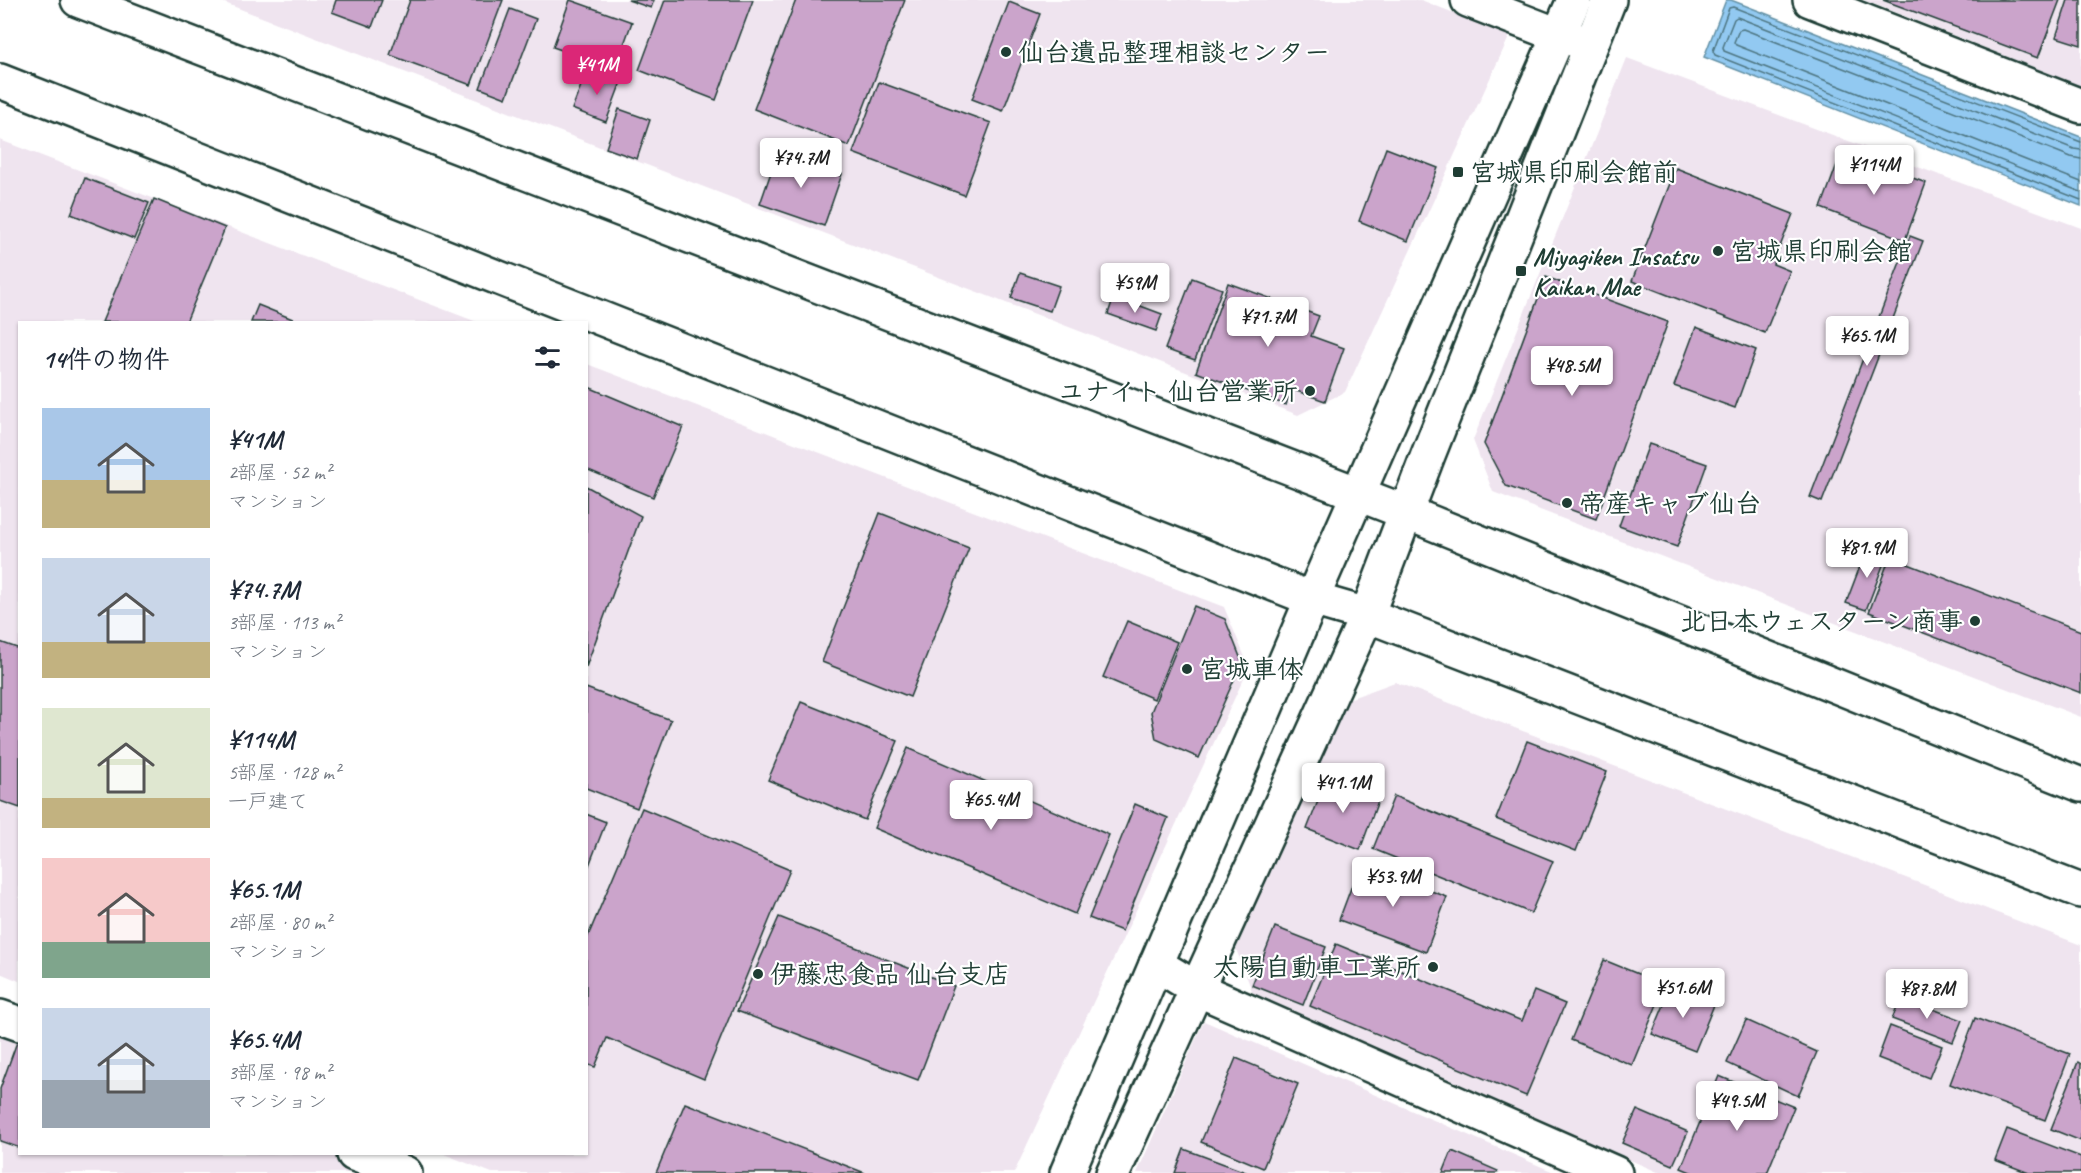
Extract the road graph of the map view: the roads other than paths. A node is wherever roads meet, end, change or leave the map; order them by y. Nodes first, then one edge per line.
1 (78, 0) edge
2 (1468, 0) edge
3 (1575, 0) edge
4 (1609, 0) edge
5 (1810, 0) edge
6 (1558, 35) junction
7 (1590, 44) junction
8 (0, 81) edge
9 (2081, 106) edge
10 (1357, 495) junction
11 (1405, 512) junction
12 (1312, 599) junction
13 (1367, 615) junction
14 (2081, 785) edge
15 (2081, 891) edge
16 (1156, 964) junction
17 (1197, 989) junction
18 (0, 1017) edge
19 (18, 1023) edge
20 (357, 1155) edge
21 (405, 1173) edge
22 (1067, 1173) edge
23 (1113, 1173) edge
24 (1615, 1173) edge

1 - 10 street
2 - 6 street
3 - 6 street
4 - 7 street
5 - 9 street
6 - 7 street
6 - 10 street
7 - 11 street
8 - 12 street
10 - 11 street
10 - 12 street
11 - 13 street
11 - 14 street
12 - 13 street
12 - 16 street
13 - 15 street
13 - 17 street
16 - 17 street
16 - 22 street
17 - 23 street
17 - 24 street
18 - 19 street
20 - 21 street

